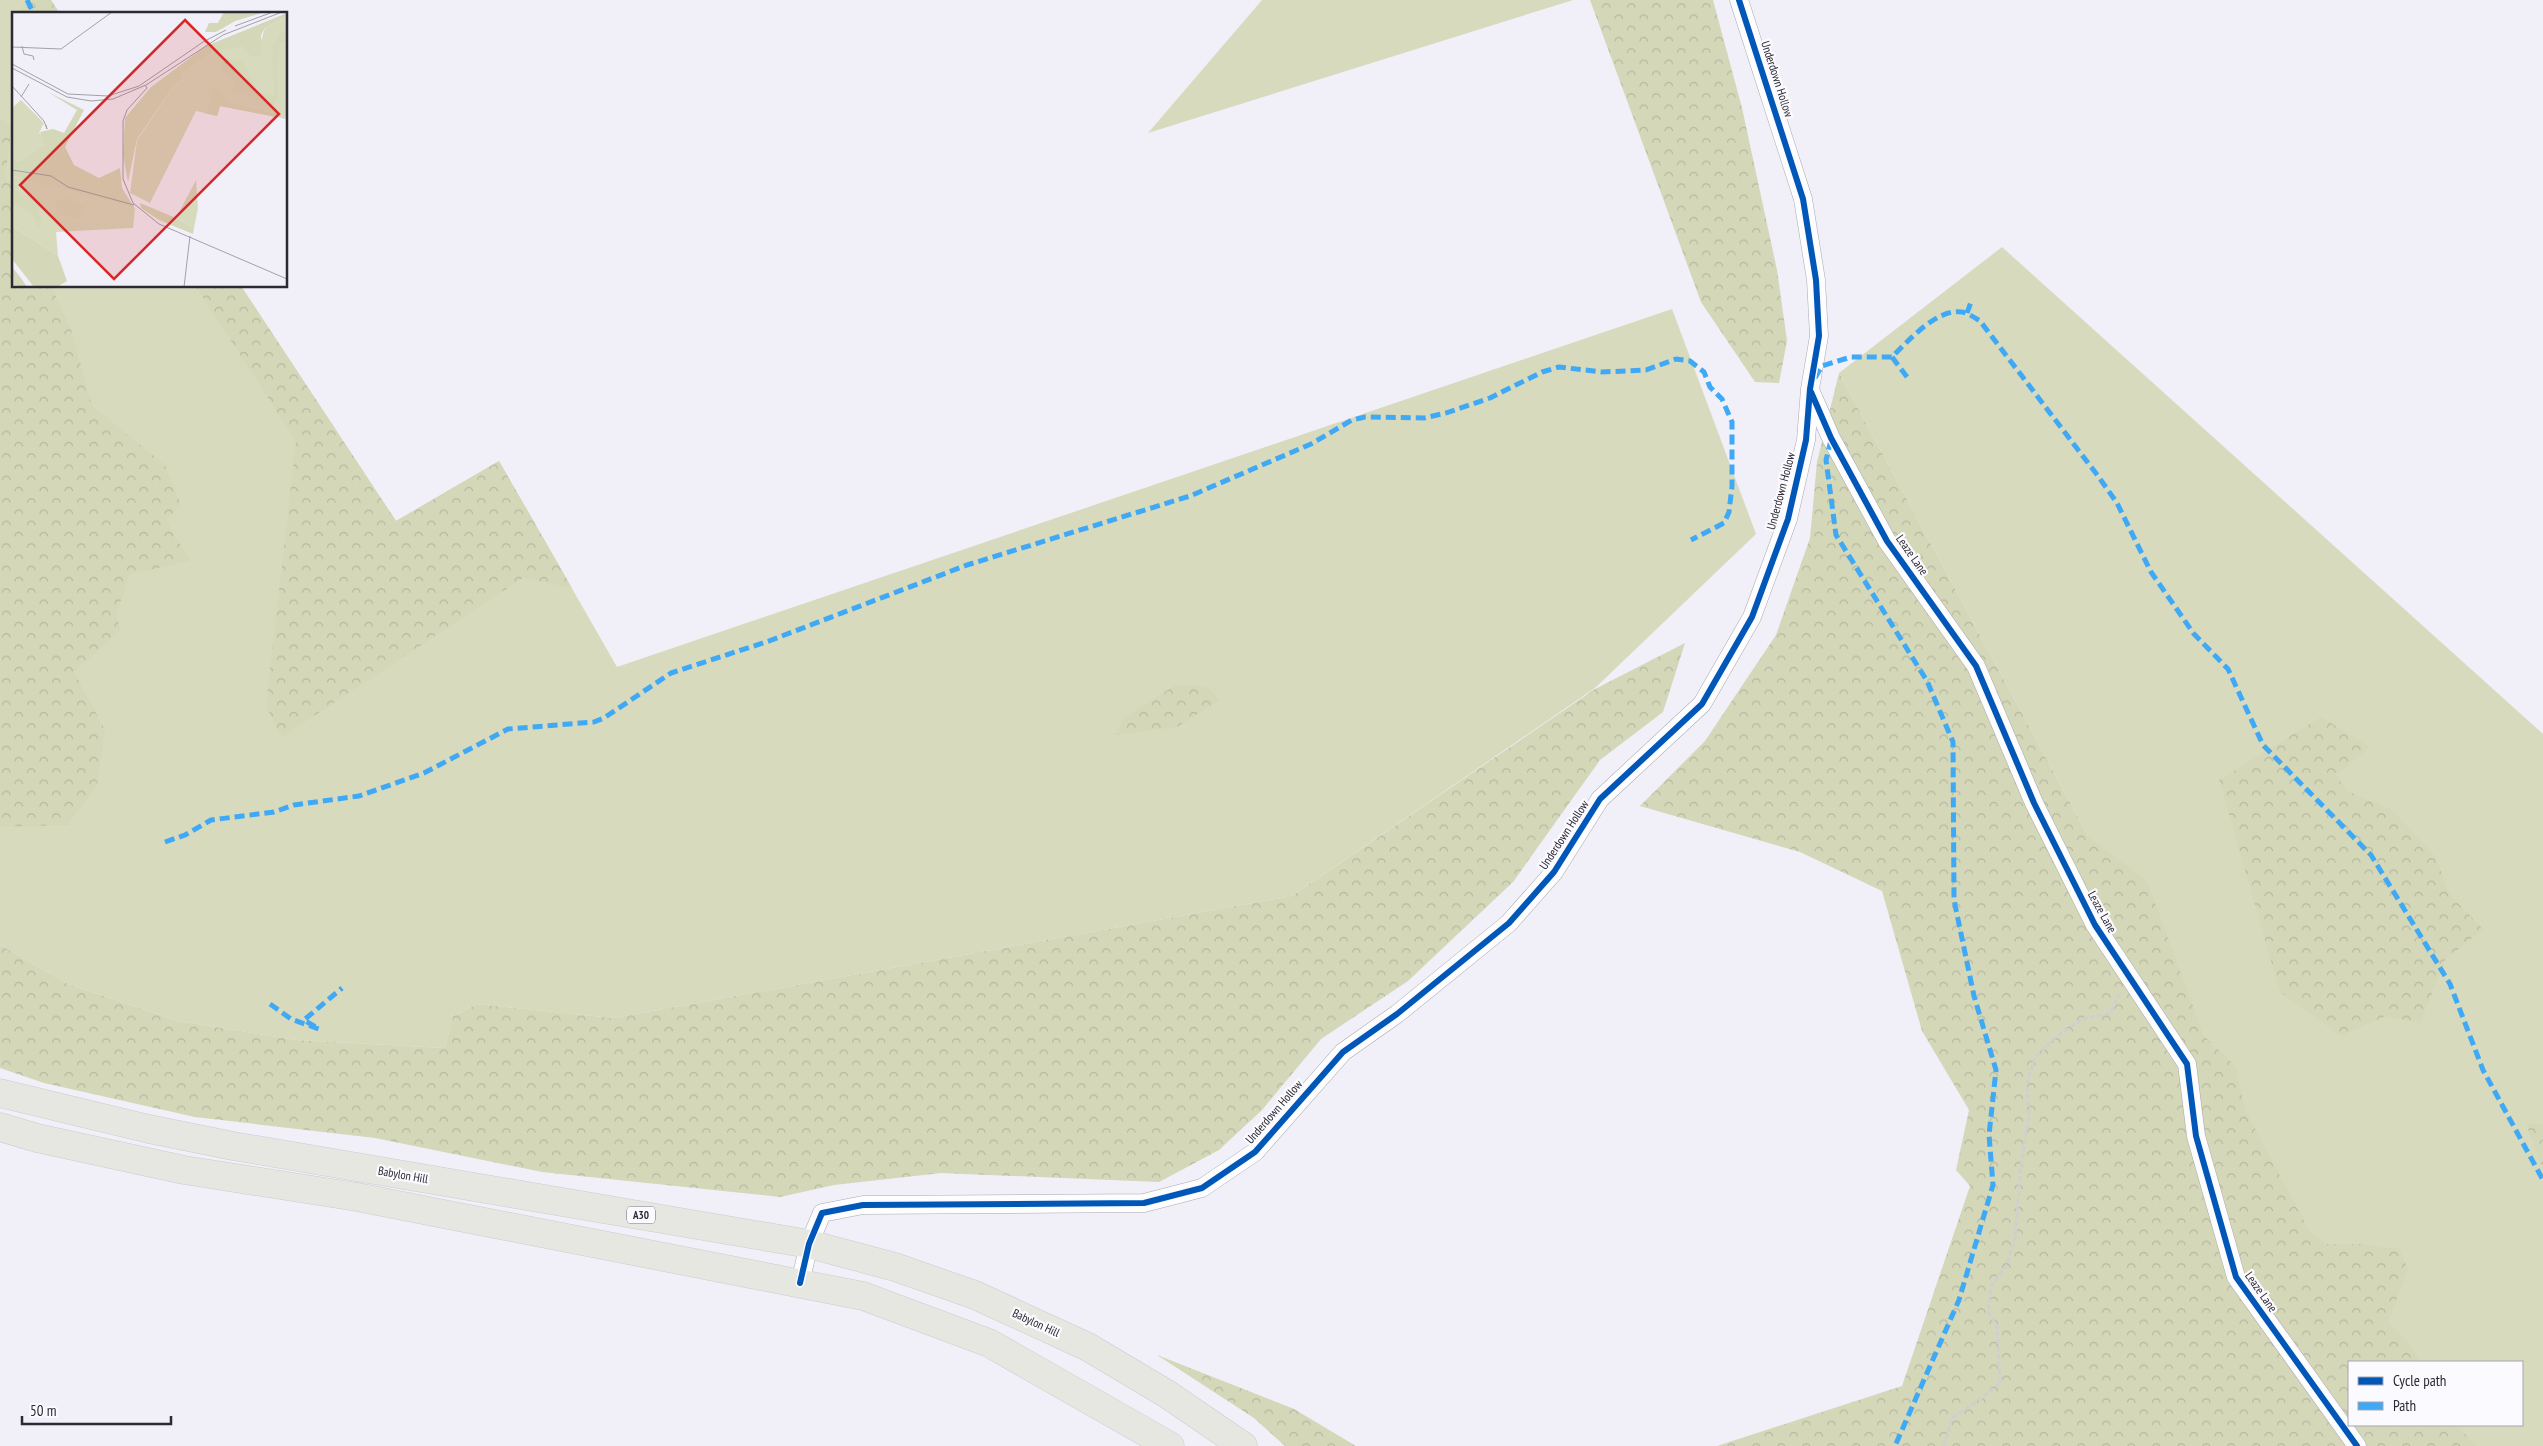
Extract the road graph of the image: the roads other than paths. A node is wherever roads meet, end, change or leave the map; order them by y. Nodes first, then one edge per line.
1 (1738, 0) edge
2 (1810, 389) junction
3 (0, 1093) edge
4 (0, 1127) edge
5 (809, 1244) junction
6 (800, 1283) junction
7 (1170, 1446) edge
8 (1243, 1446) edge
9 (2357, 1446) edge

1 - 2 street, Underdown Hollow
2 - 5 street, Underdown Hollow
2 - 9 street, Leaze Lane
3 - 5 main road, Babylon Hill / A30
4 - 6 main road
5 - 6 street
5 - 8 main road, Babylon Hill / A30
6 - 7 main road

